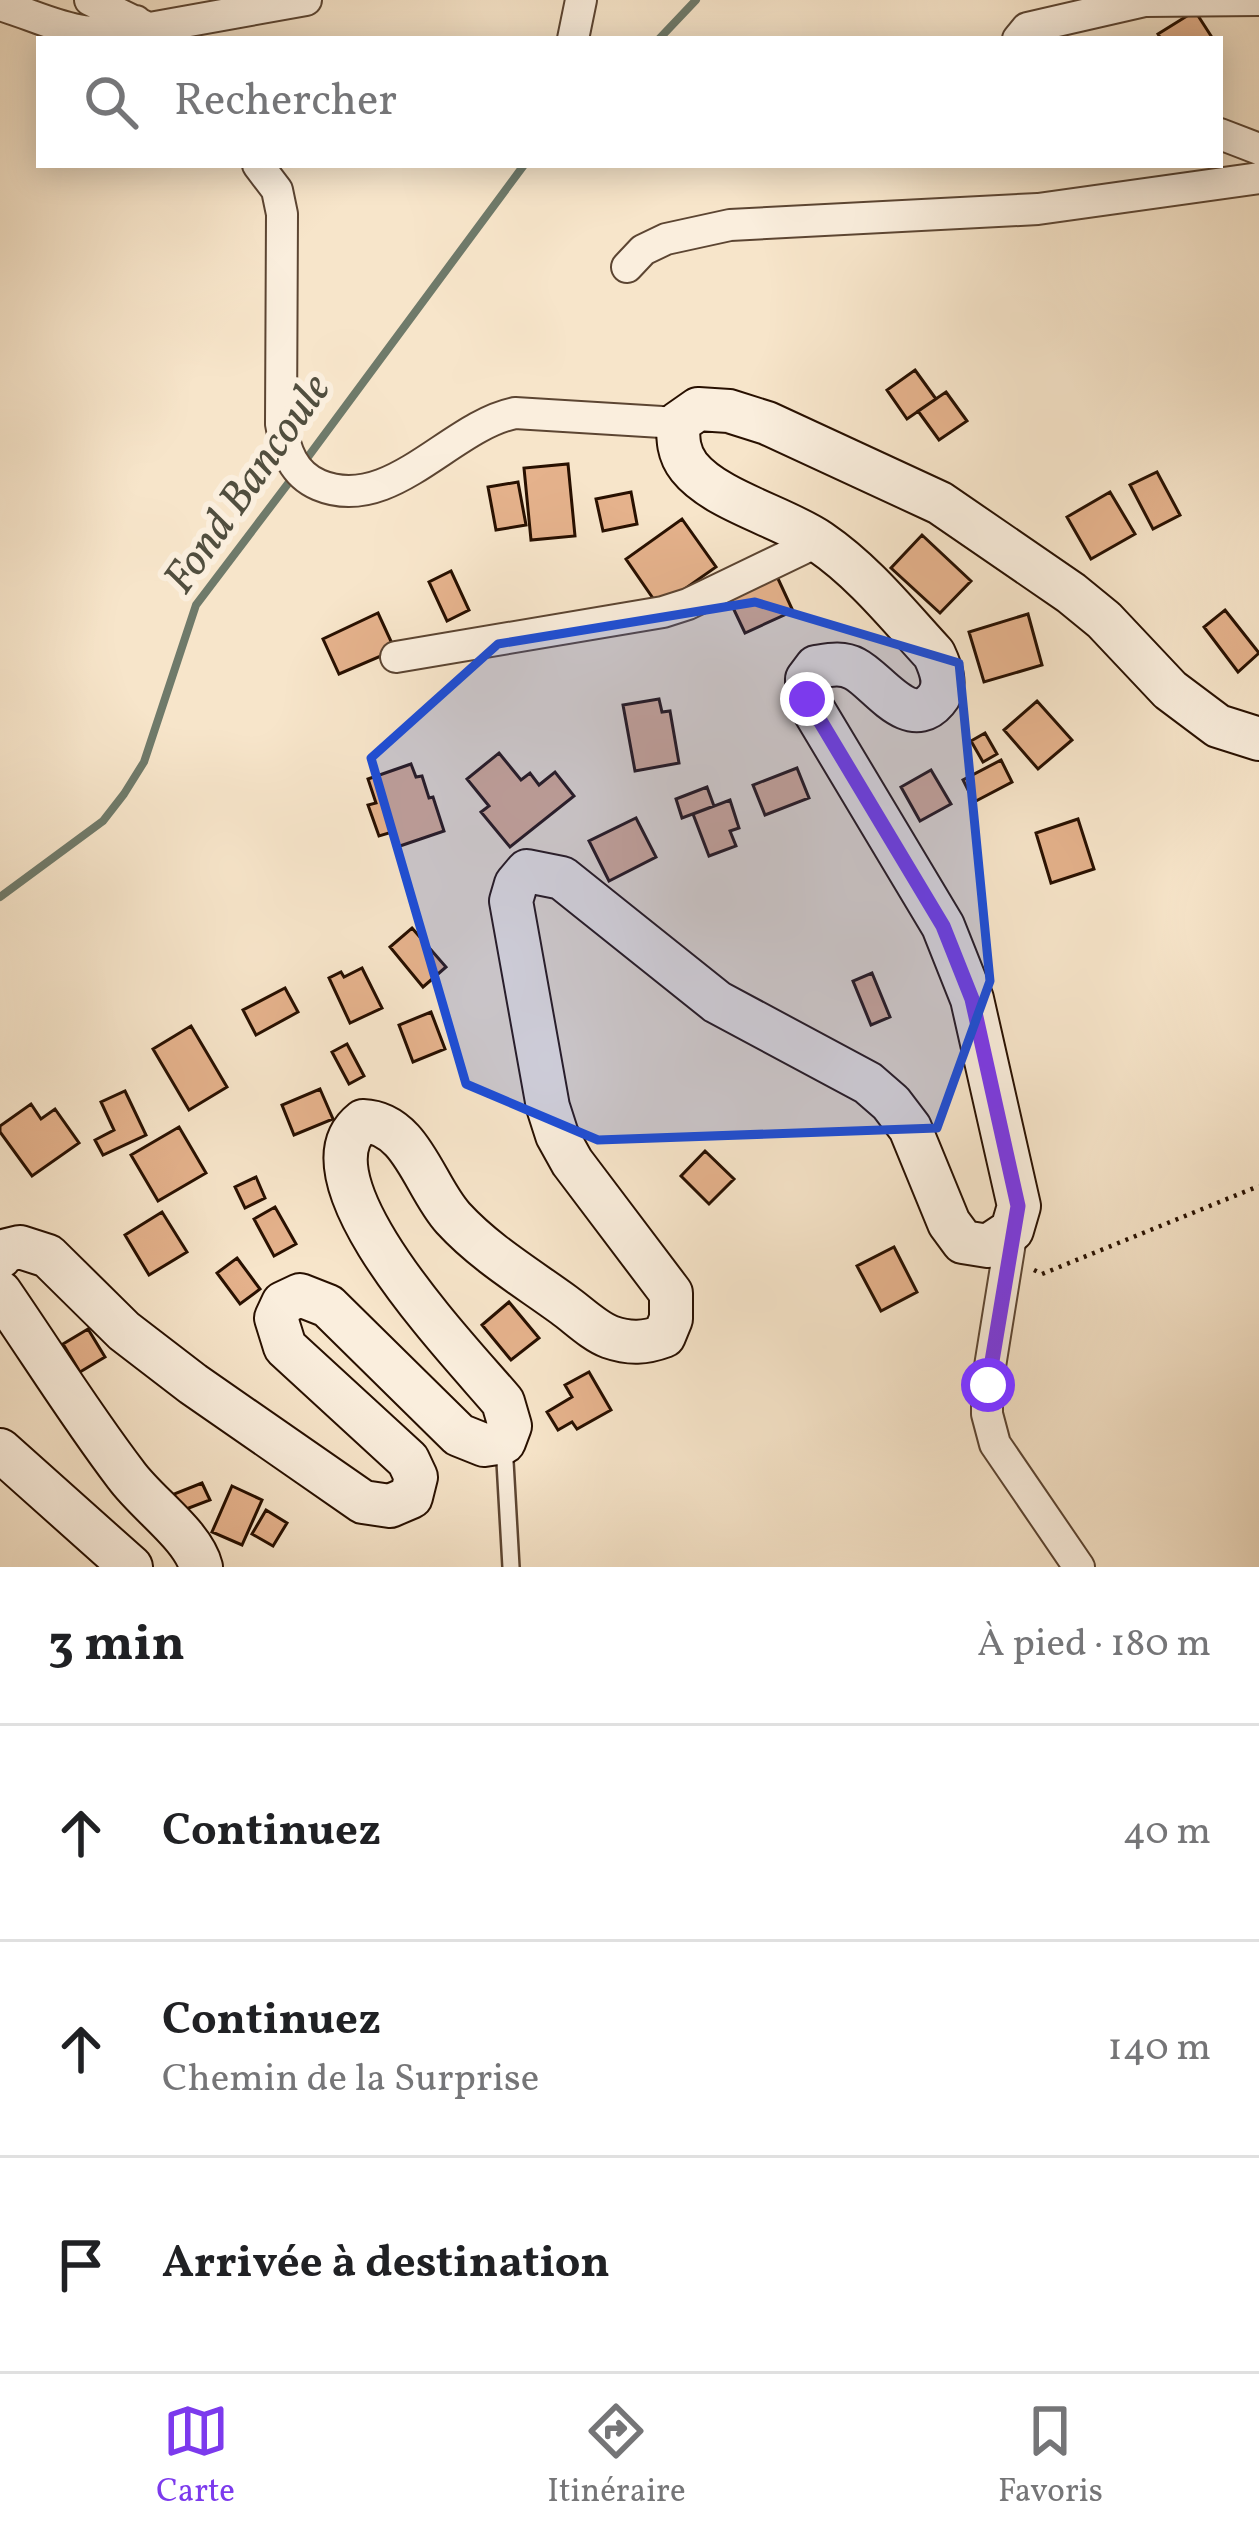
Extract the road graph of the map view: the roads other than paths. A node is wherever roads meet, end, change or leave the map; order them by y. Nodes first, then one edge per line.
1 (89, 0) edge
2 (306, 0) edge
3 (581, 0) edge
4 (1259, 0) edge
5 (0, 5) edge
6 (148, 30) edge
7 (574, 36) edge
8 (1020, 36) edge
9 (1223, 135) edge
10 (1259, 149) edge
11 (260, 168) edge
12 (1259, 178) edge
13 (627, 267) dead end
14 (679, 423) junction
15 (819, 541) junction
16 (396, 657) dead end
17 (1259, 739) edge
18 (1010, 1243) junction
19 (0, 1257) edge
20 (0, 1292) edge
21 (504, 1442) junction
22 (0, 1450) edge
23 (131, 1567) edge
24 (201, 1567) edge
25 (511, 1567) edge
26 (1079, 1567) edge

1 - 6 street
2 - 6 street
3 - 7 street
4 - 8 street
5 - 6 street
9 - 10 street
11 - 14 street
12 - 13 street
14 - 15 main road
14 - 17 main road
15 - 16 street
15 - 18 main road
18 - 21 main road
18 - 26 street
19 - 21 main road
20 - 24 main road
21 - 25 lane
22 - 23 main road

